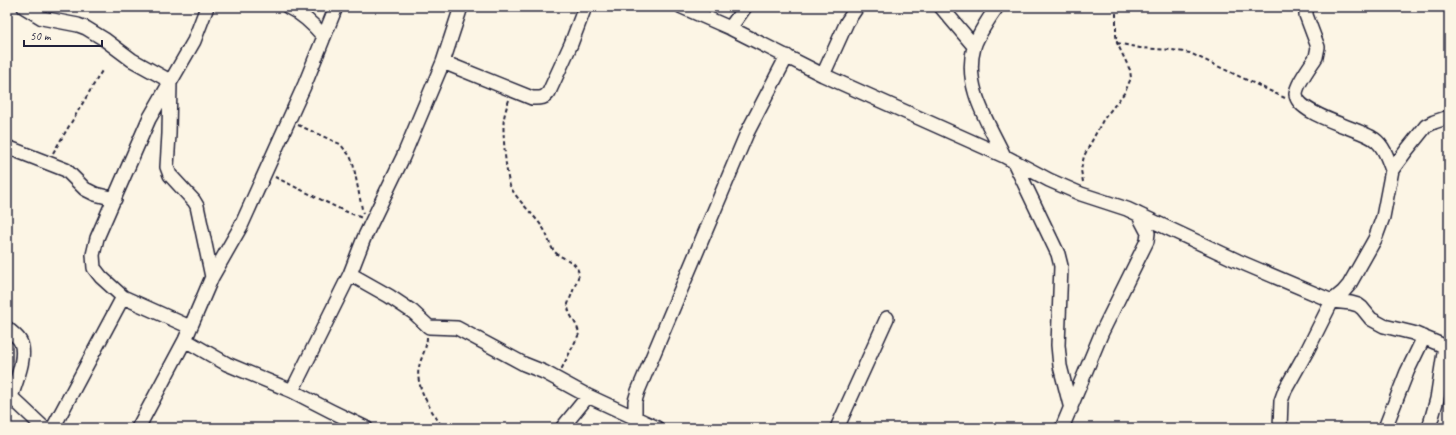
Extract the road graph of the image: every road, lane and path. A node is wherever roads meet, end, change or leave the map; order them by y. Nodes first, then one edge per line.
1 (24, 7) edge
2 (207, 7) edge
3 (288, 7) edge
4 (336, 7) edge
5 (461, 7) edge
6 (585, 7) edge
7 (682, 7) edge
8 (745, 7) edge
9 (857, 7) edge
10 (941, 7) edge
11 (997, 7) edge
12 (1116, 7) edge
13 (1306, 7) edge
14 (730, 28) junction
15 (324, 36) junction
16 (1117, 43) junction
17 (974, 46) junction
18 (787, 56) junction
19 (444, 62) junction
20 (103, 69) dead end
21 (823, 75) junction
22 (170, 81) junction
23 (512, 90) junction
24 (1286, 98) dead end
25 (1449, 118) edge
26 (288, 120) junction
27 (7, 148) edge
28 (1009, 159) junction
29 (48, 163) junction
30 (1392, 170) junction
31 (265, 172) junction
32 (1091, 197) junction
33 (115, 199) junction
34 (1138, 214) junction
35 (350, 274) junction
36 (212, 277) junction
37 (123, 297) junction
38 (1332, 301) junction
39 (887, 318) dead end
40 (7, 328) edge
41 (190, 328) junction
42 (427, 336) dead end
43 (1424, 337) junction
44 (185, 340) junction
45 (1447, 347) edge
46 (557, 378) junction
47 (292, 391) junction
48 (9, 395) edge
49 (588, 396) junction
50 (635, 401) junction
51 (616, 409) junction
52 (1071, 409) junction
53 (635, 418) junction
54 (44, 428) edge
55 (53, 428) edge
56 (138, 428) edge
57 (366, 428) edge
58 (443, 428) edge
59 (562, 428) edge
60 (657, 428) edge
61 (837, 428) edge
62 (1062, 428) edge
63 (1280, 428) edge
64 (1385, 428) edge
65 (1429, 428) edge

1 - 22 street
2 - 22 street
3 - 15 street
4 - 15 street
5 - 19 street
6 - 23 street
7 - 14 street
8 - 14 street
9 - 21 street
10 - 17 street
11 - 17 street
12 - 16 path
13 - 30 street
14 - 18 street
15 - 26 street
16 - 24 path
16 - 32 path
17 - 28 street
18 - 21 street
18 - 50 street
19 - 23 street
19 - 35 street
20 - 29 path
21 - 28 street
22 - 33 street
22 - 36 street
23 - 46 path
25 - 30 street
26 - 31 street
26 - 31 path
27 - 29 street
28 - 32 street
28 - 52 street
29 - 33 street
30 - 38 street
31 - 36 street
32 - 34 street
33 - 37 street
34 - 38 street
34 - 52 street
35 - 46 street
35 - 47 street
36 - 41 street
37 - 41 street
37 - 55 street
38 - 43 street
38 - 63 street
39 - 61 street
40 - 48 street
41 - 44 street
42 - 58 path
43 - 45 street
43 - 64 street
44 - 47 street
44 - 56 street
45 - 65 street
46 - 49 street
47 - 57 street
48 - 54 street
49 - 51 street
49 - 59 street
50 - 51 street
50 - 53 street
51 - 53 street
52 - 62 street
53 - 60 street

